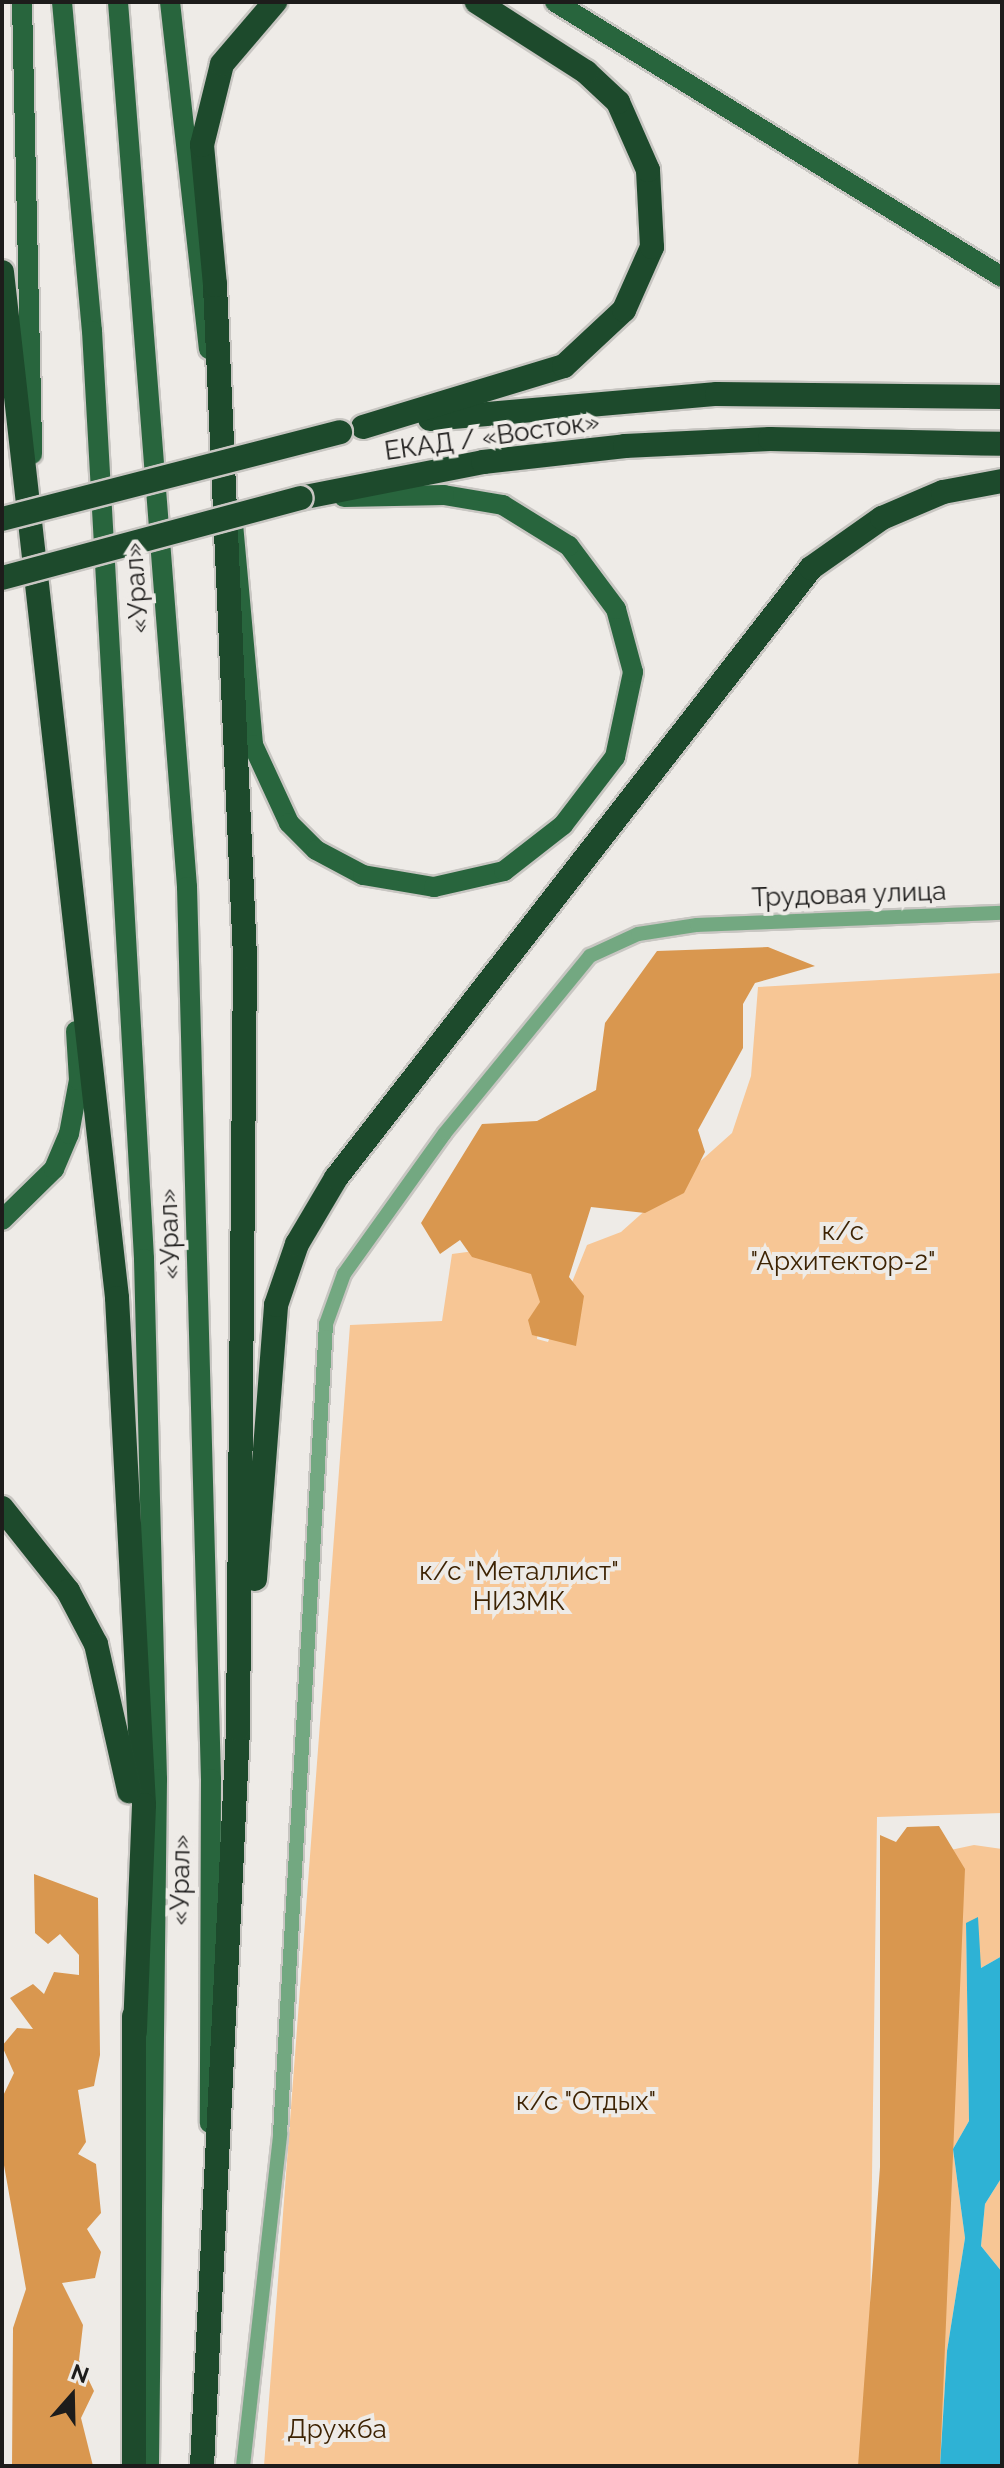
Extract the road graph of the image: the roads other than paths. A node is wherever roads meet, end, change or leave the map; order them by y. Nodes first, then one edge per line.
1 (22, 2) edge
2 (62, 2) edge
3 (118, 2) edge
4 (170, 2) edge
5 (275, 2) edge
6 (477, 2) edge
7 (555, 2) edge
8 (2, 272) edge
9 (1002, 277) edge
10 (1002, 397) edge
11 (218, 401) junction
12 (351, 429) junction
13 (1002, 444) edge
14 (224, 478) junction
15 (1002, 481) edge
16 (300, 498) junction
17 (2, 519) edge
18 (34, 524) junction
19 (2, 578) edge
20 (67, 846) junction
21 (1002, 913) edge
22 (2, 1220) edge
23 (2, 1508) edge
24 (238, 1729) junction
25 (135, 2032) junction
26 (212, 2169) junction
27 (134, 2466) edge
28 (149, 2466) edge
29 (202, 2466) edge
30 (243, 2466) edge

1 - 18 main road
2 - 28 main road, «Урал»
3 - 26 main road, «Урал»
4 - 11 main road
5 - 11 highway
6 - 12 highway
7 - 9 main road
8 - 18 highway
10 - 12 highway, ЕКАД / «Восток»
11 - 14 highway
12 - 17 highway, ЕКАД / «Восток», bridge
13 - 16 highway, ЕКАД / «Восток»
14 - 16 main road
14 - 24 highway
15 - 24 highway
16 - 19 highway, ЕКАД / «Восток», bridge
18 - 20 highway
20 - 22 main road
20 - 25 highway
21 - 30 street, Трудовая улица
23 - 25 highway
24 - 26 highway
25 - 27 highway
26 - 29 highway, «Урал»

